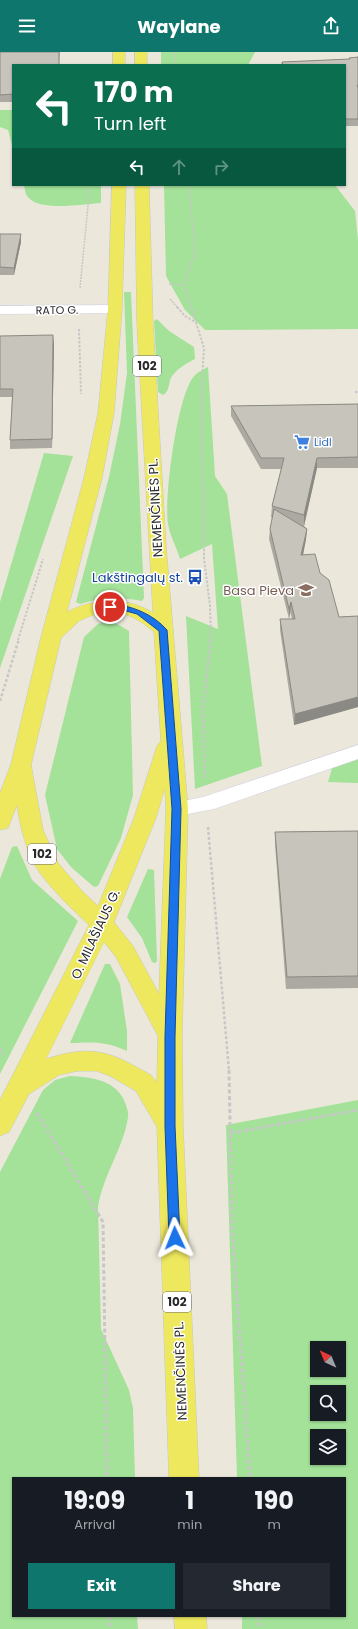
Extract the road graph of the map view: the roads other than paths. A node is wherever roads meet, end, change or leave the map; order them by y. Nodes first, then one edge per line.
1 (119, 52) edge
2 (141, 52) edge
3 (119, 64) edge
4 (141, 64) edge
5 (119, 186) edge
6 (142, 186) edge
7 (115, 309) junction
8 (0, 310) edge
9 (163, 630) junction
10 (51, 638) junction
11 (170, 735) junction
12 (358, 752) edge
13 (21, 764) junction
14 (177, 809) junction
15 (0, 823) edge
16 (102, 924) junction
17 (170, 1037) junction
18 (21, 1086) junction
19 (0, 1125) edge
20 (170, 1126) junction
21 (184, 1477) edge
22 (190, 1617) edge
23 (191, 1629) edge

1 - 3 main road
2 - 4 main road
5 - 7 main road, 102
6 - 9 main road, NEMENČINĖS PL. / 102
7 - 8 street, RATO G.
7 - 10 main road, 102
9 - 10 main road
9 - 11 main road, NEMENČINĖS PL. / 102
10 - 13 main road, 102
11 - 14 main road, NEMENČINĖS PL. / 102
11 - 16 main road, O. MILAŠIAUS G.
12 - 14 street
13 - 15 main road
13 - 16 main road, 102
14 - 17 main road, NEMENČINĖS PL. / 102
16 - 17 main road, 102
16 - 18 main road, O. MILAŠIAUS G.
17 - 20 main road, NEMENČINĖS PL. / 102
18 - 19 main road, O. MILAŠIAUS G.
18 - 20 main road
20 - 21 main road, NEMENČINĖS PL. / 102
22 - 23 main road

